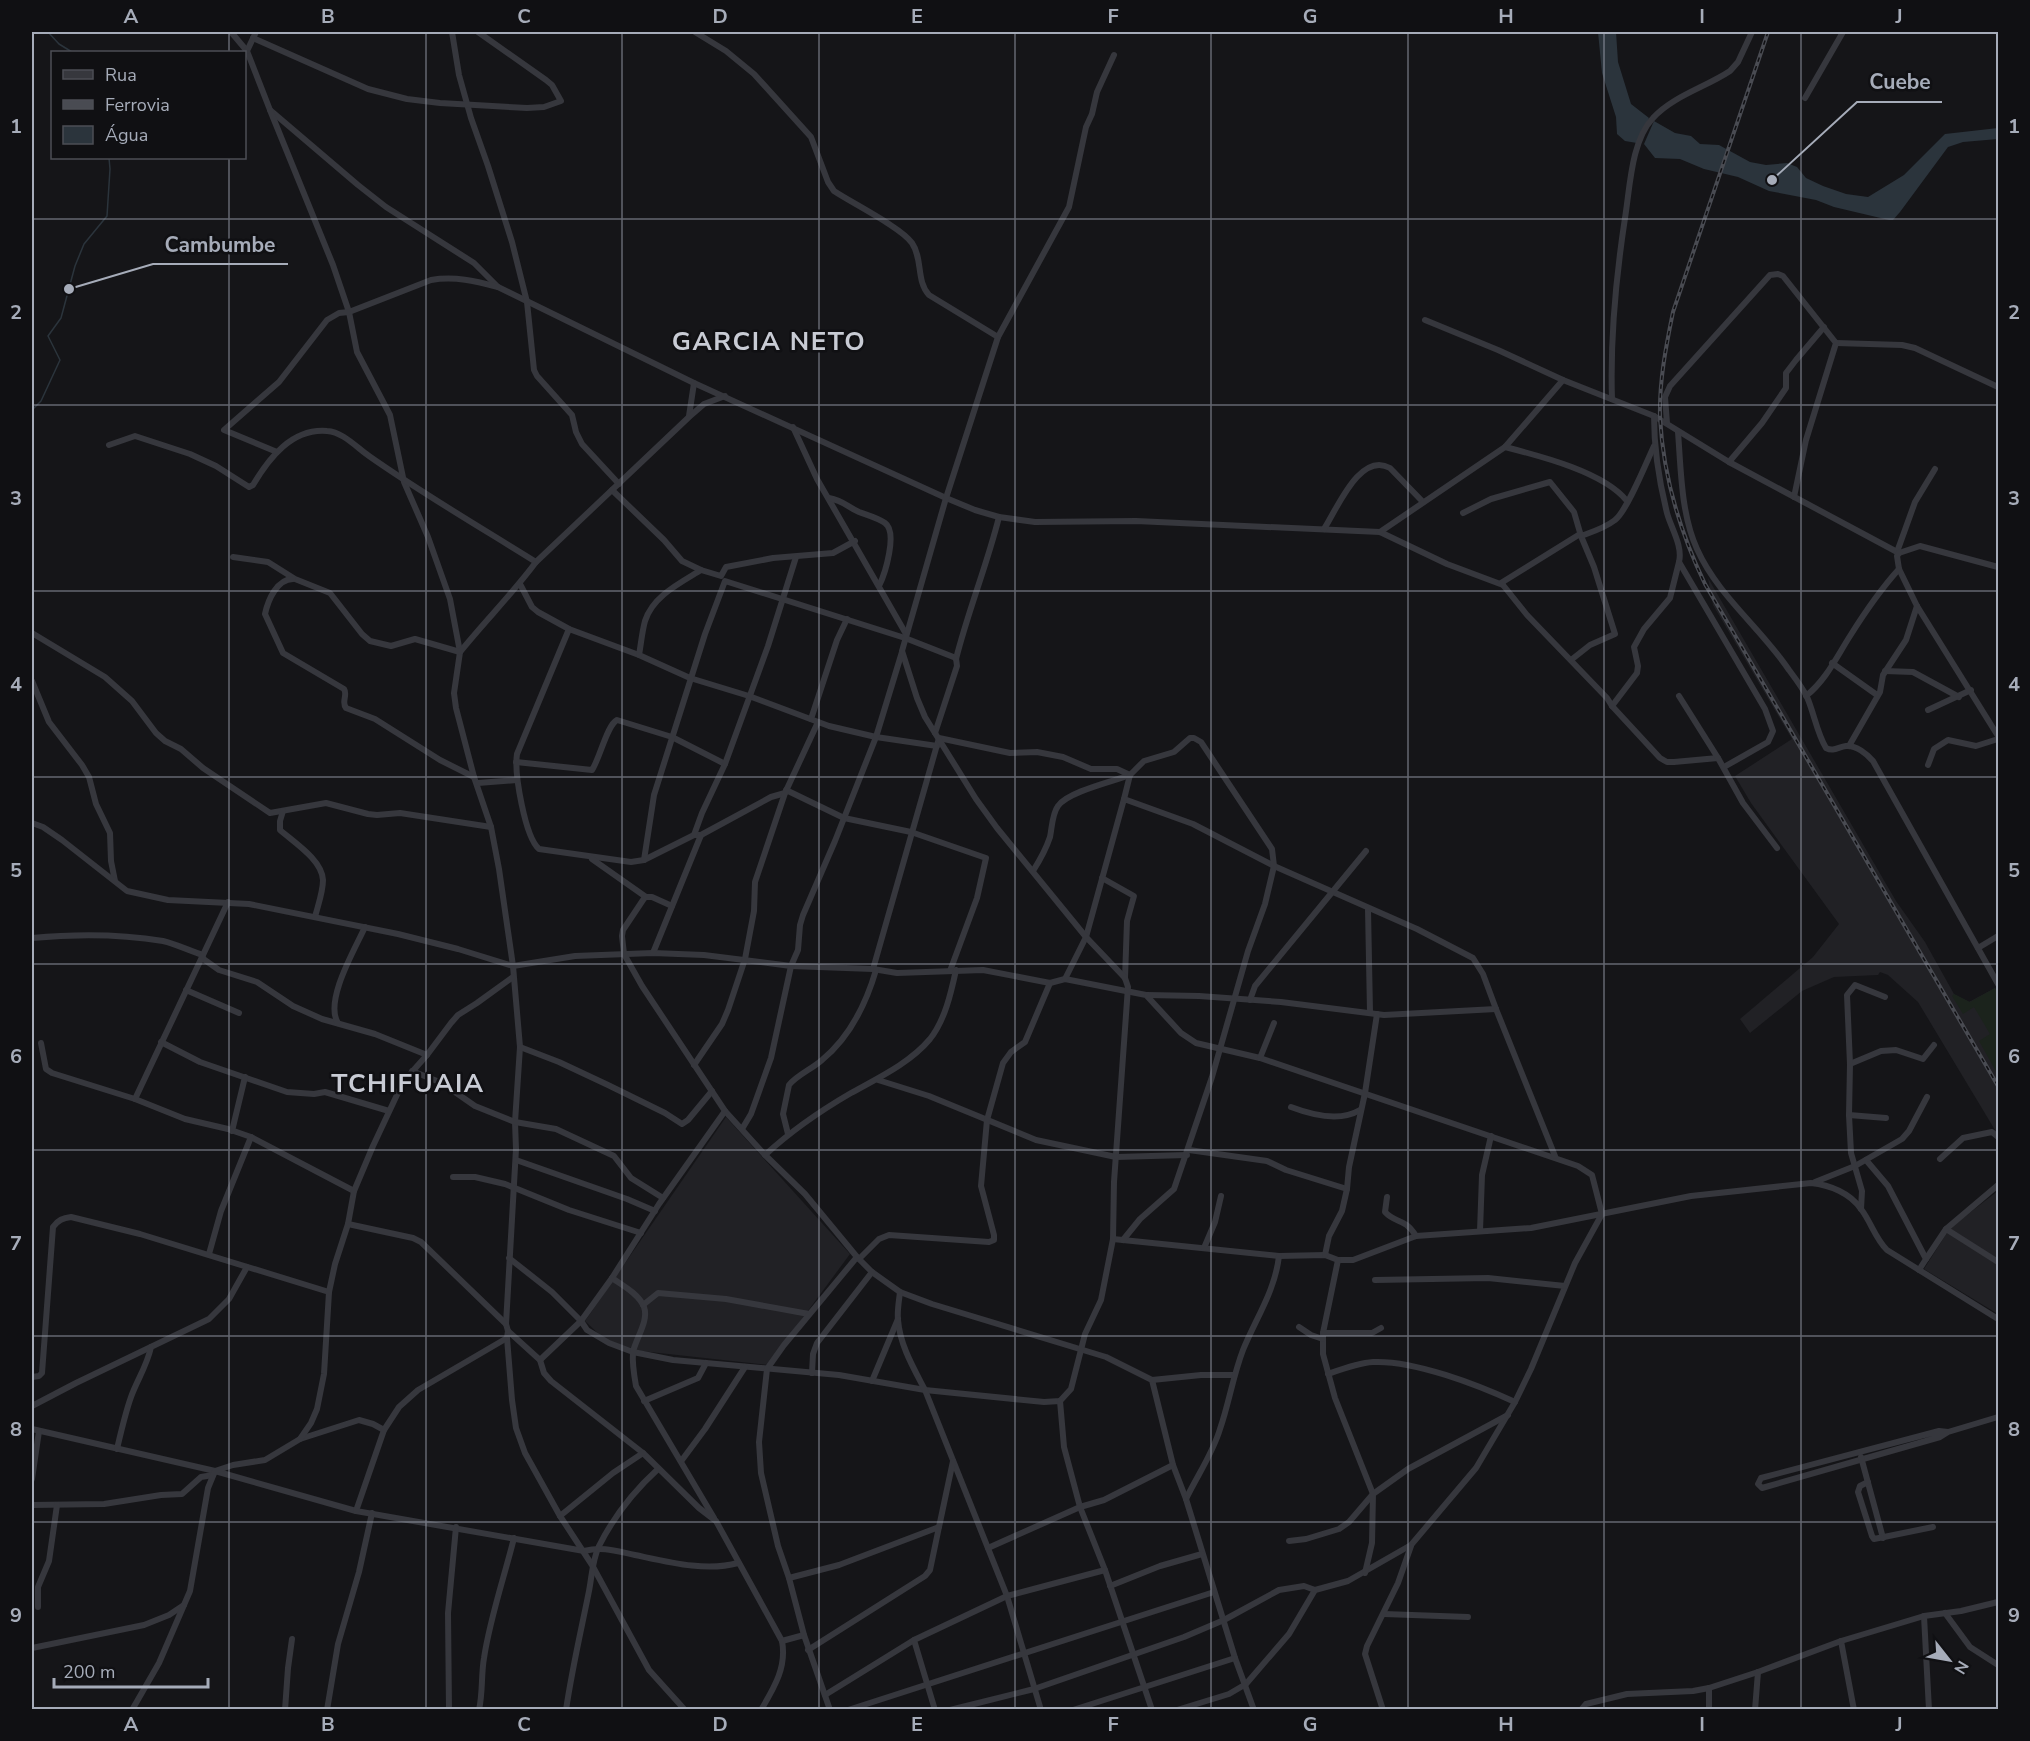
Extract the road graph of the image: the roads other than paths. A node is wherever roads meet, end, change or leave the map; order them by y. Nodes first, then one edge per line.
1 (231, 32) edge
2 (452, 32) edge
3 (478, 32) edge
4 (695, 32) edge
5 (1752, 32) edge
6 (1843, 32) edge
7 (255, 35) edge
8 (248, 51) junction
9 (1114, 55) dead end
10 (1805, 98) dead end
11 (467, 104) junction
12 (270, 110) junction
13 (498, 287) junction
14 (527, 302) junction
15 (349, 312) junction
16 (1425, 320) dead end
17 (1824, 327) junction
18 (998, 337) junction
19 (1836, 343) junction
20 (1563, 380) junction
21 (694, 382) junction
22 (1998, 387) edge
23 (726, 396) junction
24 (1612, 399) junction
25 (1654, 416) junction
26 (688, 417) junction
27 (1666, 423) junction
28 (792, 426) junction
29 (1678, 432) junction
30 (109, 445) dead end
31 (1654, 446) junction
32 (1505, 447) junction
33 (277, 452) junction
34 (1729, 462) junction
35 (1935, 469) dead end
36 (404, 482) junction
37 (619, 484) junction
38 (612, 490) junction
39 (1794, 497) junction
40 (829, 498) junction
41 (946, 498) junction
42 (1627, 501) junction
43 (1423, 502) junction
44 (1463, 513) dead end
45 (999, 517) junction
46 (1324, 529) junction
47 (1380, 532) junction
48 (1581, 536) junction
49 (855, 541) junction
50 (1898, 552) junction
51 (233, 557) dead end
52 (796, 557) junction
53 (536, 562) junction
54 (1679, 562) junction
55 (1998, 567) edge
56 (1899, 569) junction
57 (701, 570) junction
58 (723, 578) junction
59 (295, 579) junction
60 (520, 584) junction
61 (1503, 585) junction
62 (879, 586) junction
63 (782, 599) junction
64 (1917, 606) junction
65 (847, 619) junction
66 (569, 628) junction
67 (32, 633) edge
68 (906, 636) junction
69 (902, 651) junction
70 (460, 652) junction
71 (639, 655) junction
72 (956, 659) junction
73 (1571, 660) junction
74 (1832, 663) junction
75 (1885, 671) junction
76 (690, 678) junction
77 (32, 681) edge
78 (1971, 690) junction
79 (1877, 695) junction
80 (749, 696) junction
81 (1679, 696) dead end
82 (1806, 696) junction
83 (1959, 697) junction
84 (1612, 706) junction
85 (1928, 710) dead end
86 (814, 721) junction
87 (876, 736) junction
88 (937, 736) junction
89 (672, 737) junction
90 (1998, 737) edge
91 (937, 746) junction
92 (1849, 746) junction
93 (1718, 758) junction
94 (516, 762) junction
95 (725, 764) junction
96 (1928, 765) dead end
97 (1724, 767) junction
98 (1130, 775) junction
99 (476, 780) junction
100 (517, 780) junction
101 (785, 791) junction
102 (1124, 799) junction
103 (282, 811) junction
104 (844, 818) junction
105 (32, 823) edge
106 (491, 827) junction
107 (911, 832) junction
108 (698, 835) junction
109 (1777, 848) dead end
110 (1366, 851) dead end
111 (589, 857) junction
112 (644, 860) junction
113 (1274, 866) junction
114 (1033, 871) junction
115 (1102, 878) junction
116 (116, 881) junction
117 (1333, 893) junction
118 (646, 897) junction
119 (228, 902) junction
120 (672, 906) junction
121 (1368, 909) junction
122 (315, 917) junction
123 (365, 927) junction
124 (1998, 936) edge
125 (1086, 937) junction
126 (32, 938) edge
127 (1978, 948) junction
128 (653, 953) junction
129 (624, 954) junction
130 (202, 956) junction
131 (745, 959) junction
132 (513, 966) junction
133 (791, 966) junction
134 (875, 970) junction
135 (953, 970) junction
136 (513, 976) junction
137 (1125, 978) junction
138 (1065, 979) junction
139 (1050, 983) junction
140 (1998, 984) edge
141 (186, 990) junction
142 (1129, 991) junction
143 (1146, 995) junction
144 (1885, 997) dead end
145 (1234, 999) junction
146 (1250, 1000) junction
147 (1496, 1009) junction
148 (239, 1013) dead end
149 (1374, 1013) junction
150 (1274, 1023) dead end
151 (338, 1024) junction
152 (162, 1042) junction
153 (41, 1043) dead end
154 (1934, 1045) dead end
155 (520, 1047) junction
156 (1220, 1048) junction
157 (427, 1055) junction
158 (1260, 1058) junction
159 (1850, 1064) junction
160 (694, 1065) junction
161 (412, 1071) junction
162 (245, 1077) junction
163 (878, 1080) junction
164 (712, 1091) junction
165 (1365, 1093) junction
166 (1928, 1097) dead end
167 (135, 1099) junction
168 (1291, 1107) dead end
169 (1360, 1110) junction
170 (389, 1111) junction
171 (725, 1111) junction
172 (1849, 1115) junction
173 (1886, 1118) dead end
174 (987, 1120) junction
175 (515, 1122) junction
176 (742, 1129) junction
177 (232, 1131) junction
178 (788, 1134) junction
179 (1491, 1136) junction
180 (251, 1137) junction
181 (1998, 1137) edge
182 (1188, 1152) junction
183 (765, 1155) junction
184 (1555, 1156) junction
185 (1116, 1157) junction
186 (1940, 1159) dead end
187 (516, 1160) junction
188 (1866, 1160) junction
189 (1855, 1166) junction
190 (453, 1177) dead end
191 (1811, 1183) junction
192 (1998, 1185) edge
193 (514, 1188) junction
194 (1347, 1189) junction
195 (354, 1191) junction
196 (1221, 1196) dead end
197 (1387, 1197) dead end
198 (663, 1198) junction
199 (1861, 1209) junction
200 (655, 1211) junction
201 (1602, 1214) junction
202 (348, 1224) junction
203 (1946, 1229) junction
204 (1480, 1231) junction
205 (640, 1233) junction
206 (1416, 1236) junction
207 (1113, 1239) junction
208 (1123, 1240) junction
209 (1204, 1248) junction
210 (209, 1254) junction
211 (1325, 1255) junction
212 (1279, 1256) junction
213 (509, 1258) junction
214 (858, 1258) junction
215 (1926, 1259) junction
216 (1338, 1260) junction
217 (1998, 1262) edge
218 (247, 1267) junction
219 (1919, 1270) junction
220 (872, 1272) junction
221 (612, 1278) junction
222 (1375, 1280) dead end
223 (1565, 1286) junction
224 (329, 1292) junction
225 (900, 1292) junction
226 (643, 1305) junction
227 (809, 1314) junction
228 (898, 1318) junction
229 (1998, 1319) edge
230 (581, 1321) junction
231 (1299, 1327) dead end
232 (1381, 1328) dead end
233 (507, 1331) junction
234 (1323, 1336) junction
235 (151, 1347) junction
236 (1081, 1350) junction
237 (633, 1352) junction
238 (540, 1360) junction
239 (706, 1363) junction
240 (745, 1367) junction
241 (767, 1369) junction
242 (812, 1373) junction
243 (1328, 1374) junction
244 (1233, 1375) junction
245 (32, 1377) edge
246 (1152, 1380) junction
247 (872, 1381) junction
248 (925, 1390) junction
249 (644, 1401) junction
250 (1060, 1401) junction
251 (1515, 1402) junction
252 (32, 1406) edge
253 (1509, 1415) junction
254 (1998, 1417) edge
255 (32, 1429) edge
256 (384, 1430) junction
257 (39, 1431) junction
258 (300, 1439) junction
259 (117, 1449) junction
260 (643, 1453) junction
261 (1861, 1456) junction
262 (682, 1460) junction
263 (953, 1461) junction
264 (1173, 1465) junction
265 (658, 1469) junction
266 (214, 1473) junction
267 (32, 1479) edge
268 (1868, 1482) junction
269 (1373, 1494) junction
270 (1186, 1499) junction
271 (32, 1505) edge
272 (57, 1505) junction
273 (1080, 1507) junction
274 (356, 1511) junction
275 (372, 1512) junction
276 (560, 1515) junction
277 (716, 1521) junction
278 (456, 1527) junction
279 (939, 1527) junction
280 (1933, 1527) dead end
281 (514, 1538) junction
282 (1883, 1538) junction
283 (1288, 1541) dead end
284 (1411, 1545) junction
285 (599, 1547) junction
286 (988, 1548) junction
287 (584, 1551) junction
288 (1202, 1554) junction
289 (738, 1563) junction
290 (592, 1565) junction
291 (1105, 1570) junction
292 (1365, 1573) junction
293 (789, 1578) junction
294 (1110, 1586) junction
295 (1315, 1590) junction
296 (1214, 1592) junction
297 (1007, 1596) junction
298 (1998, 1602) edge
299 (184, 1604) junction
300 (38, 1607) dead end
301 (1945, 1613) junction
302 (1384, 1614) junction
303 (1924, 1616) junction
304 (1468, 1617) dead end
305 (1224, 1620) junction
306 (1123, 1622) junction
307 (804, 1635) junction
308 (292, 1639) dead end
309 (782, 1641) junction
310 (914, 1641) junction
311 (1841, 1641) junction
312 (32, 1648) edge
313 (808, 1650) junction
314 (1023, 1652) junction
315 (1132, 1654) junction
316 (1235, 1658) junction
317 (1998, 1665) edge
318 (1758, 1672) junction
319 (927, 1684) junction
320 (1246, 1684) junction
321 (1144, 1686) junction
322 (1709, 1688) junction
323 (1034, 1689) junction
324 (825, 1695) junction
325 (1254, 1709) edge
326 (132, 1710) edge
327 (285, 1710) edge
328 (327, 1710) edge
329 (448, 1710) edge
330 (479, 1710) edge
331 (566, 1710) edge
332 (685, 1710) edge
333 (761, 1710) edge
334 (830, 1710) edge
335 (848, 1710) edge
336 (935, 1710) edge
337 (950, 1710) edge
338 (1041, 1710) edge
339 (1073, 1710) edge
340 (1152, 1710) edge
341 (1177, 1710) edge
342 (1383, 1710) edge
343 (1581, 1710) edge
344 (1708, 1710) edge
345 (1755, 1710) edge
346 (1854, 1710) edge
347 (1929, 1710) edge

1 - 8 street
2 - 11 street
3 - 11 street
4 - 18 street
5 - 24 street
6 - 10 street
7 - 8 street
7 - 11 street
8 - 12 street
9 - 18 street
11 - 14 street
12 - 13 street
12 - 15 street
13 - 14 street
13 - 15 street
14 - 21 street
14 - 37 street
15 - 33 street
15 - 36 street
16 - 20 street
17 - 19 street
17 - 27 street
17 - 34 street
18 - 41 street
19 - 22 street
19 - 39 street
20 - 24 street
20 - 32 street
21 - 23 street
21 - 26 street
23 - 26 street
23 - 28 street
24 - 25 street
25 - 27 street
25 - 31 street
26 - 37 street
27 - 29 street
28 - 40 street
28 - 41 street
29 - 34 street
29 - 82 street
30 - 33 street
31 - 42 street
31 - 54 street
32 - 42 street
32 - 43 street
33 - 36 street
34 - 39 street
35 - 50 street
36 - 53 street
36 - 70 street
37 - 38 street
38 - 53 street
38 - 57 street
39 - 50 street
40 - 49 street
40 - 62 street
41 - 45 street
41 - 68 street
42 - 48 street
43 - 46 street
43 - 47 street
44 - 48 street
45 - 46 street
45 - 72 street
46 - 47 street
47 - 61 street
48 - 61 street
48 - 73 street
49 - 52 street
49 - 62 street
50 - 55 street
50 - 56 street
51 - 59 street
52 - 58 street
52 - 63 street
53 - 60 street
54 - 84 street
54 - 97 street
56 - 64 street
56 - 74 street
57 - 58 street
57 - 71 street
58 - 63 street
58 - 76 street
59 - 70 street
59 - 99 street
60 - 66 street
60 - 70 street
61 - 73 street
62 - 68 street
63 - 65 street
63 - 80 street
64 - 75 street
64 - 78 street
65 - 68 street
65 - 86 street
66 - 71 street
66 - 94 street
67 - 103 street
68 - 69 street
68 - 72 street
69 - 87 street
69 - 88 street
70 - 99 street
71 - 76 street
72 - 88 street
73 - 84 street
74 - 79 street
74 - 82 street
75 - 79 street
75 - 83 street
76 - 80 street
76 - 89 street
77 - 116 street
78 - 83 street
78 - 90 street
79 - 92 street
80 - 86 street
80 - 95 street
81 - 93 street
82 - 92 street
83 - 85 street
84 - 93 street
86 - 87 street
86 - 101 street
87 - 91 street
87 - 104 street
88 - 91 street
88 - 98 street
88 - 114 street
89 - 94 street
89 - 95 street
89 - 112 street
90 - 96 street
91 - 107 street
92 - 127 street
93 - 97 street
94 - 100 street
95 - 108 street
97 - 109 street
98 - 102 street
98 - 113 street
98 - 114 street
99 - 100 street
99 - 106 street
100 - 111 street
101 - 104 street
101 - 108 street
101 - 131 street
102 - 113 street
102 - 115 street
103 - 106 street
103 - 122 street
104 - 107 street
104 - 133 street
105 - 116 street
106 - 132 street
107 - 134 street
107 - 135 street
108 - 112 street
108 - 120 street
110 - 117 street
111 - 112 street
111 - 118 street
113 - 117 street
113 - 145 street
114 - 125 street
115 - 125 street
115 - 137 street
116 - 119 street
117 - 121 street
117 - 146 street
118 - 120 street
118 - 129 street
119 - 122 street
119 - 130 street
120 - 128 street
121 - 147 street
121 - 149 street
122 - 123 street
123 - 132 street
123 - 151 street
124 - 127 street
125 - 137 street
125 - 138 street
126 - 130 street
127 - 140 street
128 - 129 street
128 - 131 street
129 - 132 street
129 - 160 street
130 - 141 street
130 - 151 street
131 - 133 street
131 - 160 street
132 - 136 street
133 - 134 street
133 - 176 street
134 - 135 street
134 - 178 street
135 - 139 street
135 - 163 street
136 - 155 street
136 - 157 street
137 - 142 street
138 - 139 street
138 - 142 street
139 - 174 street
141 - 148 street
141 - 152 street
142 - 143 street
142 - 185 street
143 - 145 street
143 - 156 street
144 - 159 street
145 - 146 street
145 - 156 street
146 - 149 street
147 - 149 street
147 - 184 street
149 - 165 street
150 - 158 street
151 - 157 street
152 - 162 street
152 - 167 street
153 - 167 street
154 - 159 street
155 - 164 street
155 - 175 street
156 - 158 street
156 - 182 street
157 - 161 street
158 - 165 street
159 - 172 street
160 - 164 street
161 - 170 street
161 - 175 street
162 - 170 street
162 - 177 street
163 - 174 street
163 - 178 street
164 - 171 street
165 - 169 street
165 - 179 street
166 - 188 street
167 - 177 street
168 - 169 street
169 - 194 street
170 - 195 street
171 - 176 street
171 - 198 street
172 - 173 street
172 - 189 street
174 - 185 street
174 - 214 street
175 - 187 street
175 - 198 street
176 - 183 street
177 - 180 street
178 - 183 street
179 - 184 street
179 - 204 street
180 - 195 street
180 - 210 street
181 - 186 street
182 - 185 street
182 - 194 street
182 - 208 street
183 - 214 street
184 - 201 street
185 - 207 street
187 - 193 street
187 - 200 street
188 - 189 street
188 - 215 street
189 - 191 street
189 - 199 street
190 - 193 street
191 - 199 street
191 - 201 street
192 - 203 street
193 - 205 street
193 - 213 street
194 - 211 street
195 - 202 street
196 - 209 street
197 - 206 street
198 - 200 street
199 - 219 street
200 - 205 street
201 - 204 street
201 - 223 street
202 - 224 street
202 - 233 street
203 - 215 street
203 - 217 street
204 - 206 street
205 - 221 street
206 - 216 street
207 - 208 street
207 - 236 street
208 - 209 street
209 - 212 street
210 - 218 street
210 - 245 street
211 - 212 street
211 - 216 street
212 - 244 street
213 - 230 street
213 - 233 street
214 - 220 street
214 - 227 street
215 - 219 street
216 - 234 street
218 - 224 street
218 - 235 street
219 - 229 street
220 - 225 street
220 - 242 street
221 - 226 street
221 - 230 street
222 - 223 street
223 - 251 street
224 - 258 street
225 - 228 street
225 - 236 street
226 - 227 street
226 - 237 street
227 - 241 street
228 - 247 street
228 - 248 street
230 - 237 street
230 - 238 street
231 - 234 street
232 - 234 street
233 - 238 street
233 - 256 street
233 - 276 street
234 - 243 street
235 - 252 street
235 - 259 street
236 - 246 street
236 - 250 street
237 - 239 street
237 - 249 street
238 - 260 street
239 - 240 street
239 - 249 street
240 - 241 street
240 - 262 street
241 - 242 street
241 - 293 street
242 - 247 street
243 - 251 street
243 - 269 street
244 - 246 street
244 - 270 street
246 - 264 street
247 - 248 street
248 - 250 street
248 - 263 street
249 - 262 street
250 - 273 street
251 - 253 street
253 - 269 street
253 - 284 street
254 - 261 street
255 - 257 street
256 - 258 street
256 - 274 street
257 - 259 street
257 - 267 street
258 - 266 street
259 - 266 street
260 - 265 street
260 - 276 street
261 - 261 street
261 - 268 street
262 - 277 street
263 - 279 street
263 - 286 street
264 - 270 street
264 - 273 street
265 - 277 street
265 - 285 street
266 - 272 street
266 - 274 street
266 - 299 street
268 - 282 street
268 - 282 street
269 - 283 street
269 - 292 street
270 - 288 street
271 - 272 street
272 - 300 street
273 - 286 street
273 - 291 street
274 - 275 street
275 - 278 street
275 - 328 street
276 - 287 street
277 - 289 street
278 - 281 street
278 - 329 street
279 - 293 street
279 - 313 street
280 - 282 street
281 - 287 street
281 - 330 street
284 - 292 street
284 - 302 street
285 - 287 street
285 - 289 street
285 - 290 street
286 - 297 street
287 - 290 street
288 - 294 street
288 - 296 street
289 - 309 street
290 - 331 street
290 - 332 street
291 - 294 street
291 - 297 street
292 - 295 street
293 - 307 street
294 - 306 street
295 - 305 street
295 - 320 street
296 - 305 street
296 - 306 street
297 - 310 street
297 - 314 street
298 - 301 street
299 - 312 street
299 - 326 street
301 - 303 street
301 - 317 street
302 - 304 street
302 - 342 street
303 - 311 street
303 - 347 street
305 - 315 street
305 - 316 street
306 - 314 street
306 - 315 street
307 - 309 street
307 - 313 street
308 - 327 street
309 - 333 street
310 - 319 street
310 - 324 street
311 - 318 street
311 - 346 street
313 - 324 street
314 - 319 street
314 - 323 street
315 - 321 street
315 - 323 street
316 - 320 street
316 - 321 street
318 - 322 street
318 - 345 street
319 - 335 street
319 - 336 street
320 - 325 street
320 - 341 street
321 - 339 street
321 - 340 street
322 - 343 street
322 - 344 street
323 - 337 street
323 - 338 street
324 - 334 street

